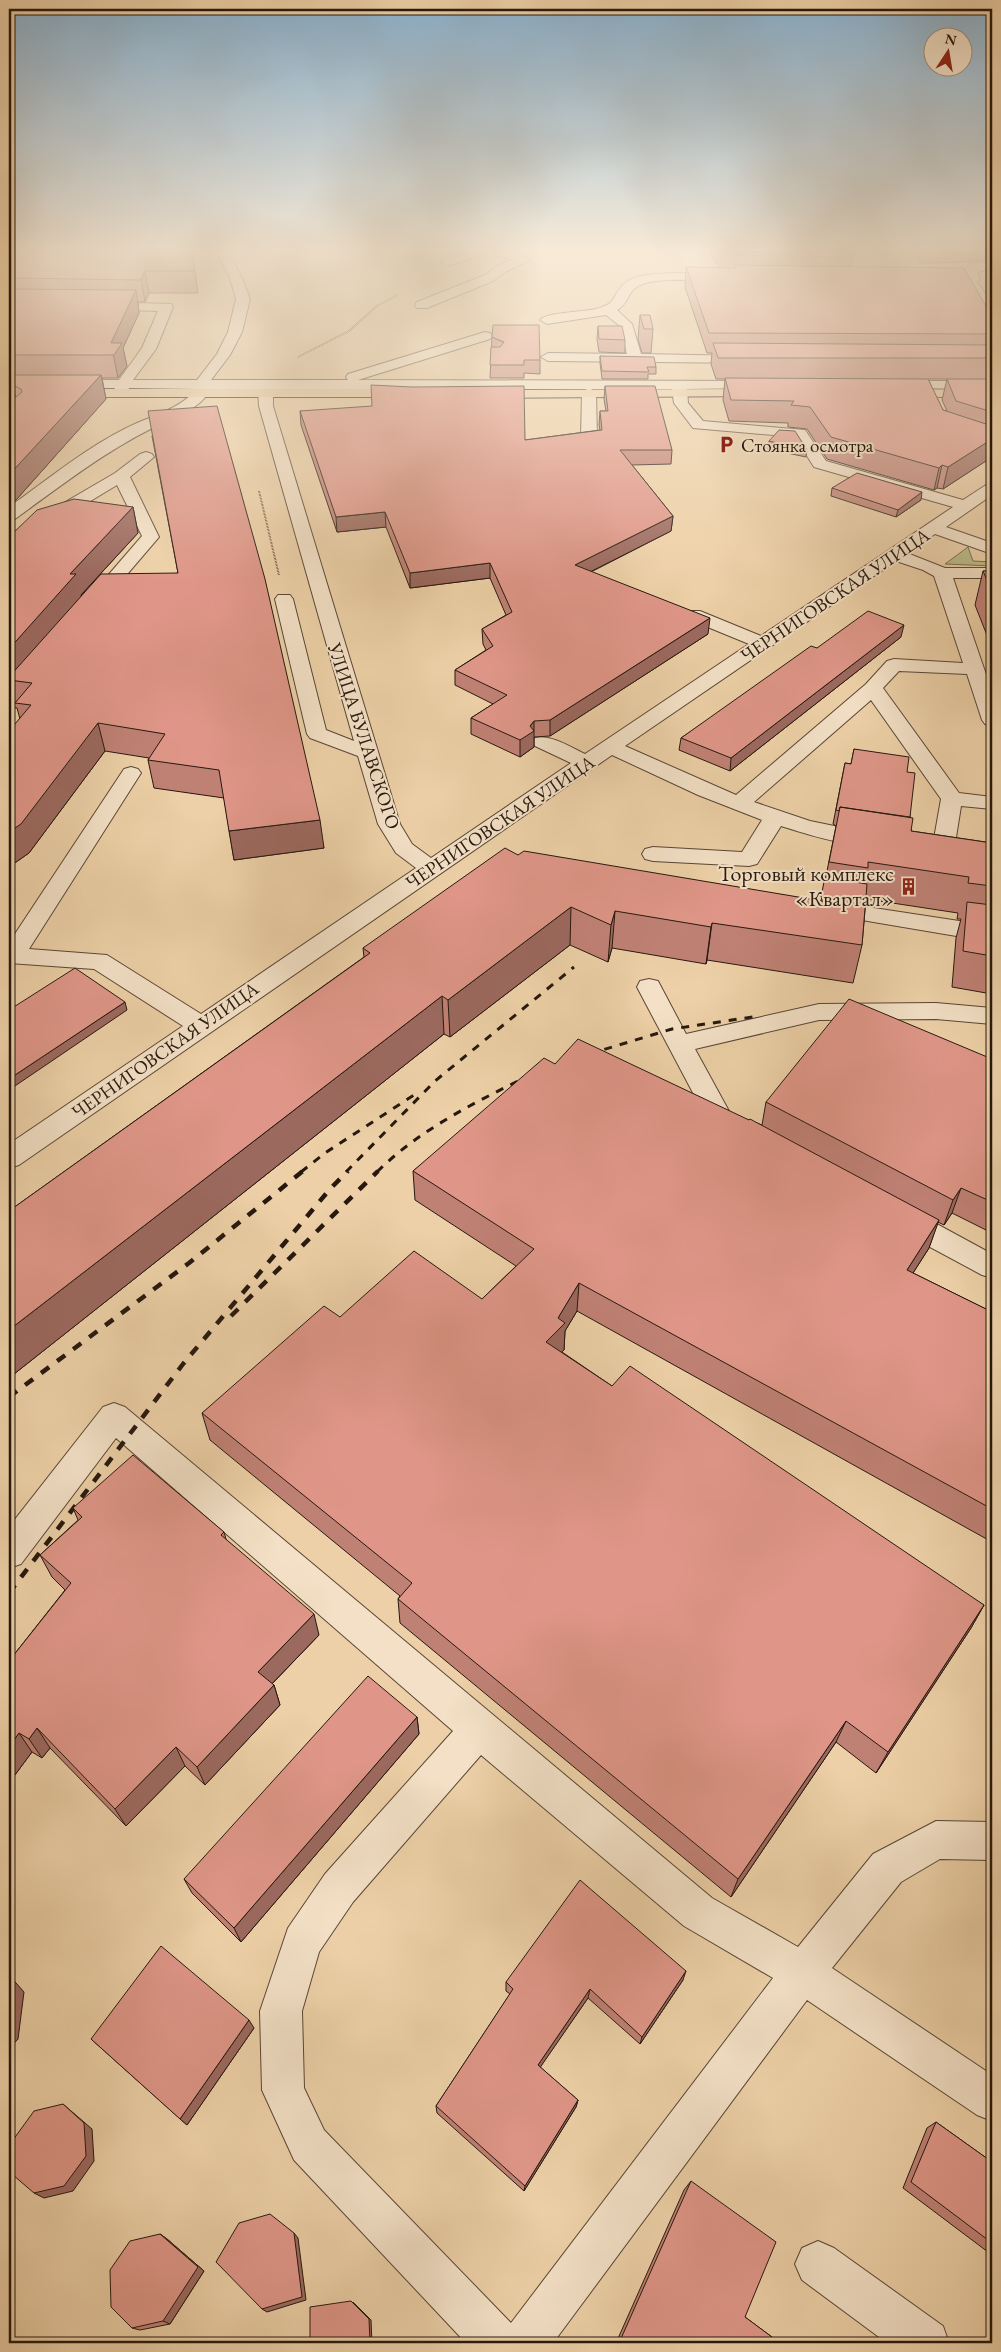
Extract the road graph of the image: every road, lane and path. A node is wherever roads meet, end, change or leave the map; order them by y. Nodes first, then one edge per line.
1 (140, 362) edge
2 (217, 362) edge
3 (401, 362) edge
4 (617, 362) edge
5 (9, 384) edge
6 (992, 385) edge
7 (122, 389) junction
8 (202, 389) junction
9 (266, 389) junction
10 (346, 389) junction
11 (622, 389) junction
12 (679, 389) junction
13 (777, 389) edge
14 (880, 389) edge
15 (929, 389) junction
16 (9, 393) edge
17 (589, 394) junction
18 (992, 394) edge
19 (937, 411) edge
20 (589, 438) edge
21 (146, 457) dead end
22 (121, 476) junction
23 (258, 486) dead end
24 (992, 488) edge
25 (966, 506) junction
26 (9, 515) edge
27 (933, 528) junction
28 (9, 545) edge
29 (992, 549) edge
30 (894, 555) junction
31 (942, 573) junction
32 (992, 573) edge
33 (284, 599) joint
34 (694, 615) edge
35 (80, 618) edge
36 (764, 644) junction
37 (974, 669) junction
38 (873, 688) junction
39 (992, 720) edge
40 (542, 742) dead end
41 (612, 747) junction
42 (368, 753) junction
43 (587, 763) junction
44 (131, 773) dead end
45 (952, 798) junction
46 (992, 802) edge
47 (739, 804) junction
48 (775, 817) junction
49 (886, 842) edge
50 (943, 849) edge
51 (653, 854) dead end
52 (431, 868) junction
53 (821, 907) edge
54 (992, 934) edge
55 (11, 955) edge
56 (649, 987) dead end
57 (992, 1016) edge
58 (200, 1025) junction
59 (679, 1044) junction
60 (755, 1139) edge
61 (9, 1158) edge
62 (878, 1206) edge
63 (992, 1267) edge
64 (9, 1553) edge
65 (479, 1729) junction
66 (992, 1841) edge
67 (802, 1972) junction
68 (992, 2100) edge
69 (818, 2264) dead end
70 (498, 2343) edge
71 (525, 2343) edge
72 (926, 2343) edge

1 - 7 street
2 - 8 street
3 - 10 street
4 - 11 street
5 - 7 street
6 - 15 street
7 - 8 main road
7 - 16 main road
8 - 9 main road
8 - 26 street
9 - 10 main road
9 - 42 street, УЛИЦА БУЛАВСКОГО
10 - 11 street
10 - 17 main road
11 - 12 main road
11 - 17 main road
12 - 13 main road
12 - 25 street
14 - 15 main road
15 - 18 main road
15 - 19 street
17 - 20 street
21 - 22 street
22 - 28 street
22 - 35 street
23 - 33 path
24 - 25 street, ЧЕРНИГОВСКАЯ УЛИЦА
25 - 27 street, ЧЕРНИГОВСКАЯ УЛИЦА
27 - 29 street
27 - 30 street, ЧЕРНИГОВСКАЯ УЛИЦА
30 - 31 street
30 - 36 street, ЧЕРНИГОВСКАЯ УЛИЦА
31 - 32 street
31 - 37 street
33 - 42 street
34 - 36 street
36 - 41 street, ЧЕРНИГОВСКАЯ УЛИЦА
37 - 38 street
37 - 39 street
38 - 45 street
38 - 47 street
40 - 43 street
41 - 43 street, ЧЕРНИГОВСКАЯ УЛИЦА
41 - 47 street
42 - 52 street, УЛИЦА БУЛАВСКОГО
43 - 52 street, ЧЕРНИГОВСКАЯ УЛИЦА
44 - 55 street
45 - 46 street
45 - 50 street
47 - 48 street
48 - 49 street
48 - 51 street
52 - 58 street, ЧЕРНИГОВСКАЯ УЛИЦА
53 - 54 street
55 - 58 street
56 - 59 street
57 - 59 street
58 - 61 street, ЧЕРНИГОВСКАЯ УЛИЦА
59 - 60 street
62 - 63 street
64 - 65 street
65 - 67 street
65 - 70 street
66 - 67 street
67 - 68 street
67 - 71 street
69 - 72 street

